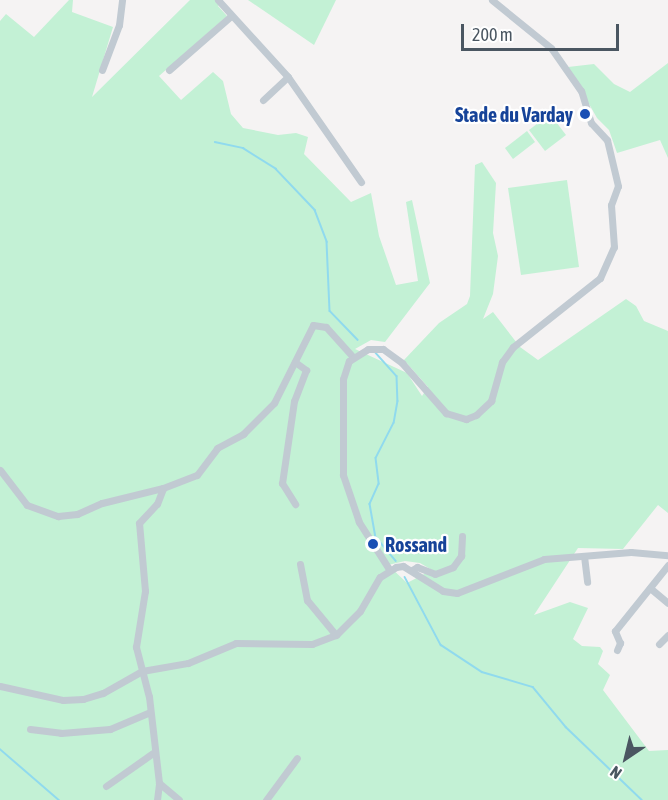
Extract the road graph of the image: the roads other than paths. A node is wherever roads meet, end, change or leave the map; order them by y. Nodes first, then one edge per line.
1 (122, 0) edge
2 (218, 0) edge
3 (492, 0) edge
4 (231, 16) junction
5 (102, 70) dead end
6 (169, 70) dead end
7 (288, 77) junction
8 (263, 100) dead end
9 (362, 182) dead end
10 (352, 357) junction
11 (295, 362) junction
12 (0, 470) edge
13 (163, 488) junction
14 (295, 504) dead end
15 (462, 536) dead end
16 (668, 555) edge
17 (584, 556) junction
18 (300, 564) dead end
19 (668, 565) edge
20 (389, 569) junction
21 (412, 570) junction
22 (587, 582) dead end
23 (650, 588) junction
24 (668, 603) edge
25 (336, 635) junction
26 (668, 635) edge
27 (659, 644) dead end
28 (617, 650) dead end
29 (142, 671) junction
30 (0, 686) edge
31 (150, 712) junction
32 (30, 729) dead end
33 (153, 753) junction
34 (297, 758) dead end
35 (159, 783) junction
36 (106, 786) dead end
37 (157, 800) edge
38 (179, 800) edge
39 (266, 800) edge

1 - 5 street
2 - 4 street
3 - 10 street
4 - 6 street
4 - 7 street
7 - 8 street
7 - 9 street
10 - 11 street
10 - 20 street
11 - 13 street
11 - 14 street
12 - 13 street
13 - 29 street
15 - 21 street
16 - 17 street
17 - 21 street
17 - 22 street
18 - 25 street
19 - 23 street
20 - 21 street
20 - 25 street
23 - 24 street
23 - 28 street
25 - 29 street
26 - 27 street
29 - 30 street
29 - 31 street
31 - 32 street
31 - 33 street
33 - 35 street
33 - 36 street
34 - 39 street
35 - 37 street
35 - 38 street

